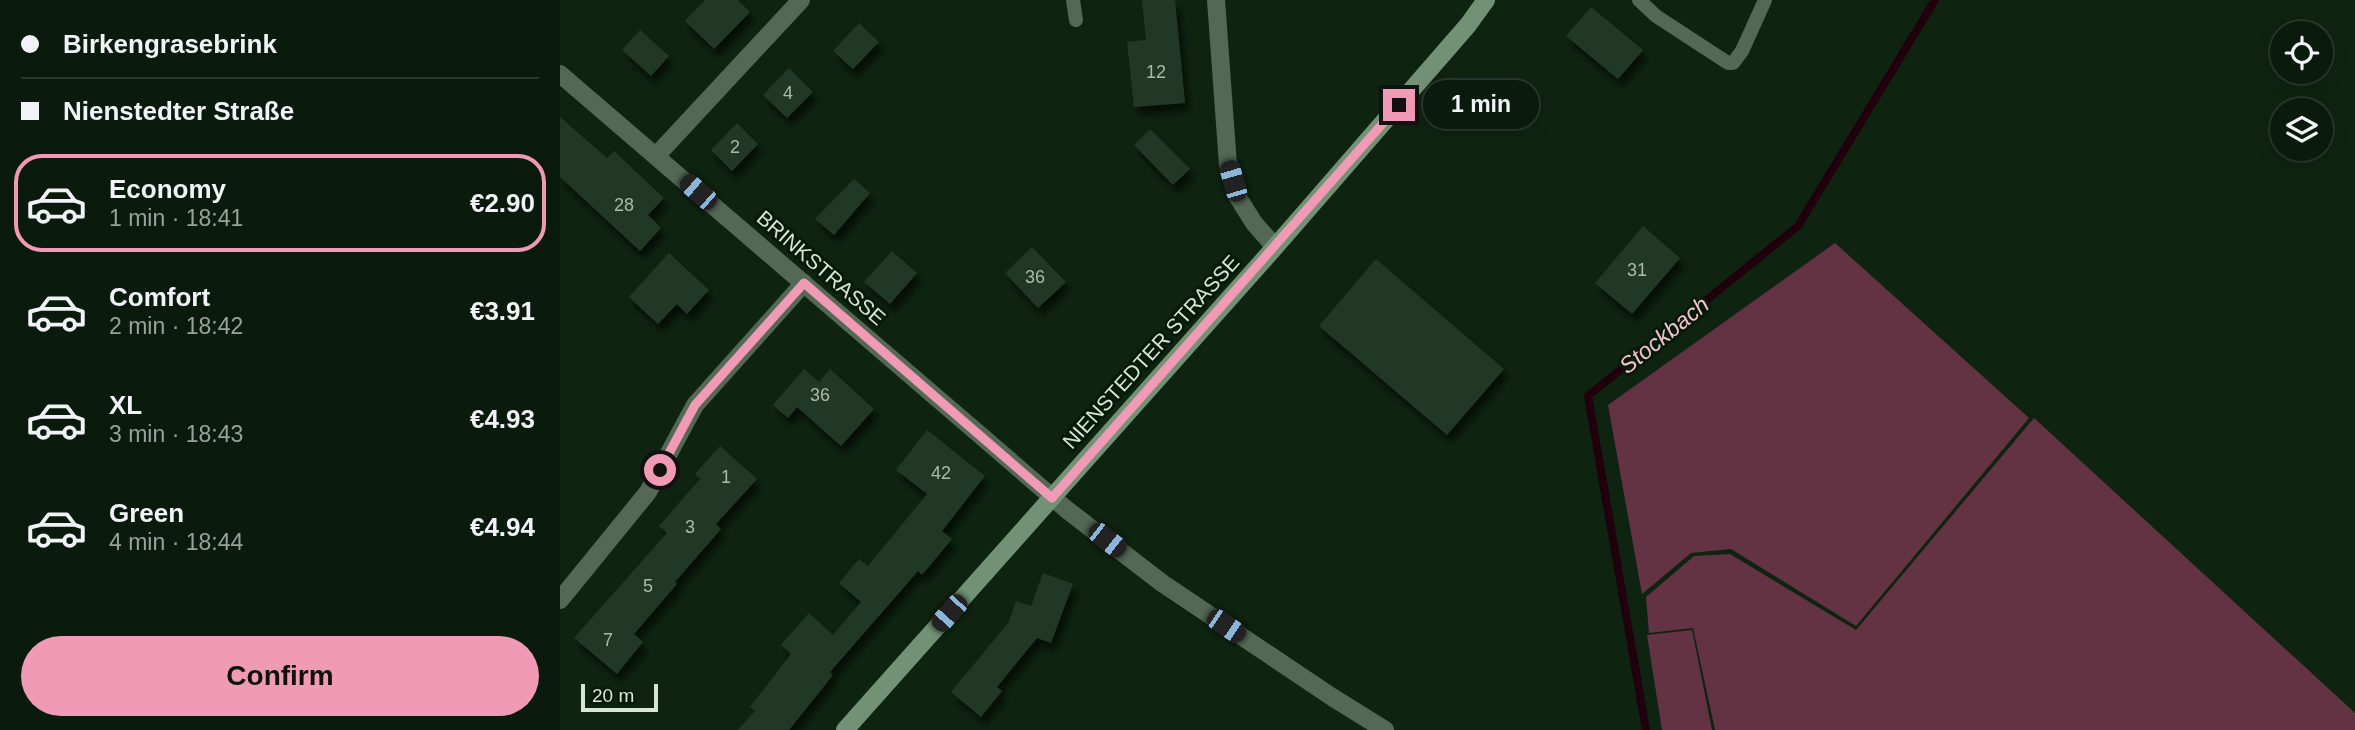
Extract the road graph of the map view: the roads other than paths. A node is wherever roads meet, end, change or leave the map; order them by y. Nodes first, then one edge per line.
1 (802, 0) edge
2 (1073, 0) edge
3 (1216, 0) edge
4 (1486, 0) edge
5 (1639, 0) edge
6 (1765, 0) edge
7 (1076, 20) dead end
8 (560, 74) edge
9 (656, 156) junction
10 (1275, 247) junction
11 (804, 283) junction
12 (1052, 498) junction
13 (560, 600) edge
14 (845, 730) edge
15 (1385, 730) edge

1 - 9 street
2 - 7 lane
3 - 10 street
4 - 10 main road, NIENSTEDTER STRASSE
5 - 6 lane
8 - 9 street, BRINKSTRASSE
9 - 11 street, BRINKSTRASSE
10 - 12 main road, NIENSTEDTER STRASSE
11 - 12 street, BRINKSTRASSE
11 - 13 street
12 - 14 main road, NIENSTEDTER STRASSE
12 - 15 street, BRINKSTRASSE

